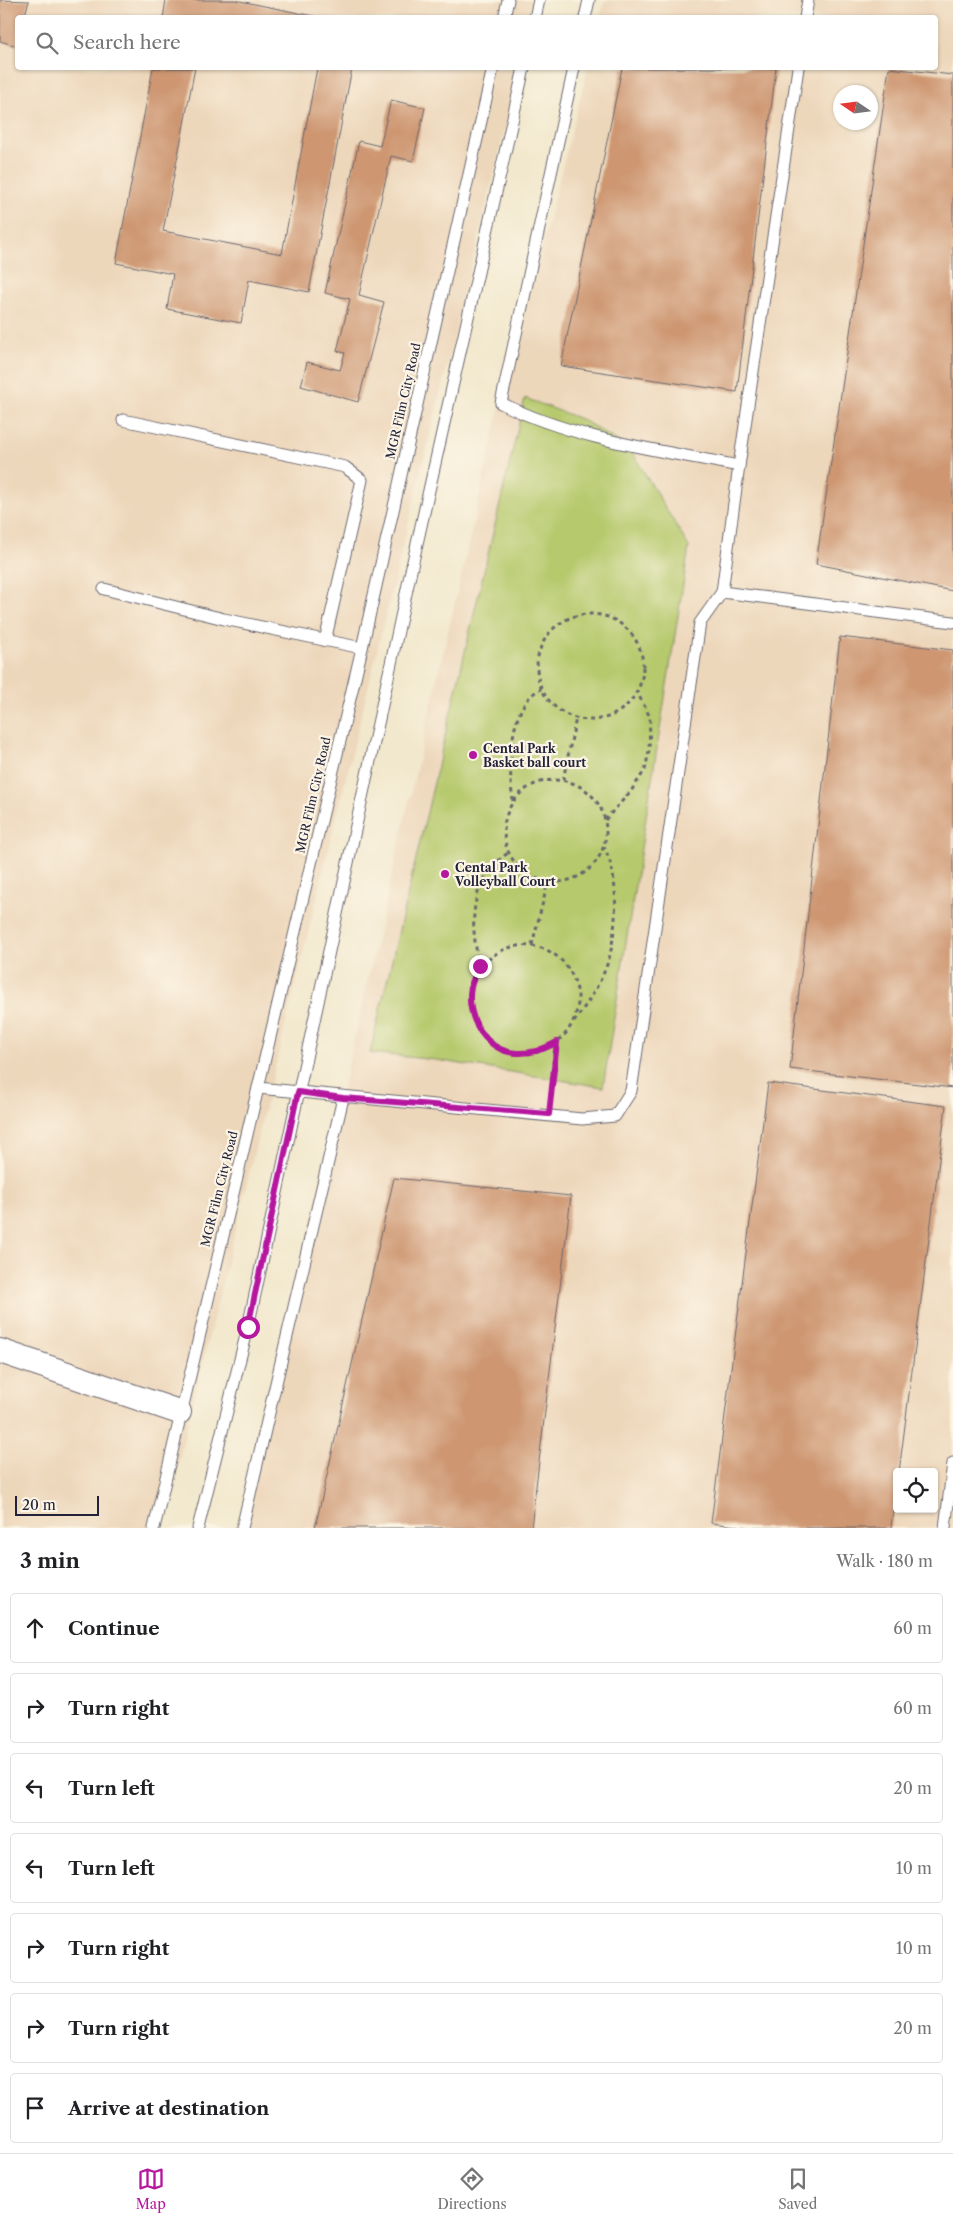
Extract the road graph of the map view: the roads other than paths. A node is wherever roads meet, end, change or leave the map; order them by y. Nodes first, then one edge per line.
1 (508, 0) edge
2 (539, 0) edge
3 (589, 0) edge
4 (808, 0) edge
5 (505, 15) edge
6 (536, 15) edge
7 (586, 15) edge
8 (806, 15) edge
9 (493, 70) edge
10 (524, 70) edge
11 (574, 70) edge
12 (798, 70) edge
13 (123, 420) dead end
14 (739, 466) junction
15 (104, 589) dead end
16 (722, 592) junction
17 (953, 622) edge
18 (325, 641) junction
19 (362, 648) junction
20 (258, 1088) junction
21 (298, 1092) junction
22 (343, 1098) junction
23 (0, 1351) edge
24 (179, 1412) junction
25 (953, 1463) edge
26 (154, 1528) edge
27 (198, 1528) edge
28 (242, 1528) edge
29 (945, 1528) edge

1 - 5 lane
2 - 6 lane
3 - 7 lane
4 - 8 lane
9 - 19 lane, MGR Film City Road
10 - 21 lane
11 - 14 lane
12 - 14 lane
13 - 18 lane
14 - 16 lane
15 - 18 lane
16 - 17 lane
16 - 22 lane
18 - 19 lane
19 - 20 lane, MGR Film City Road
20 - 21 lane
20 - 24 lane, MGR Film City Road
21 - 22 lane
21 - 27 lane
22 - 28 lane
23 - 24 street
24 - 26 lane, MGR Film City Road
25 - 29 lane

